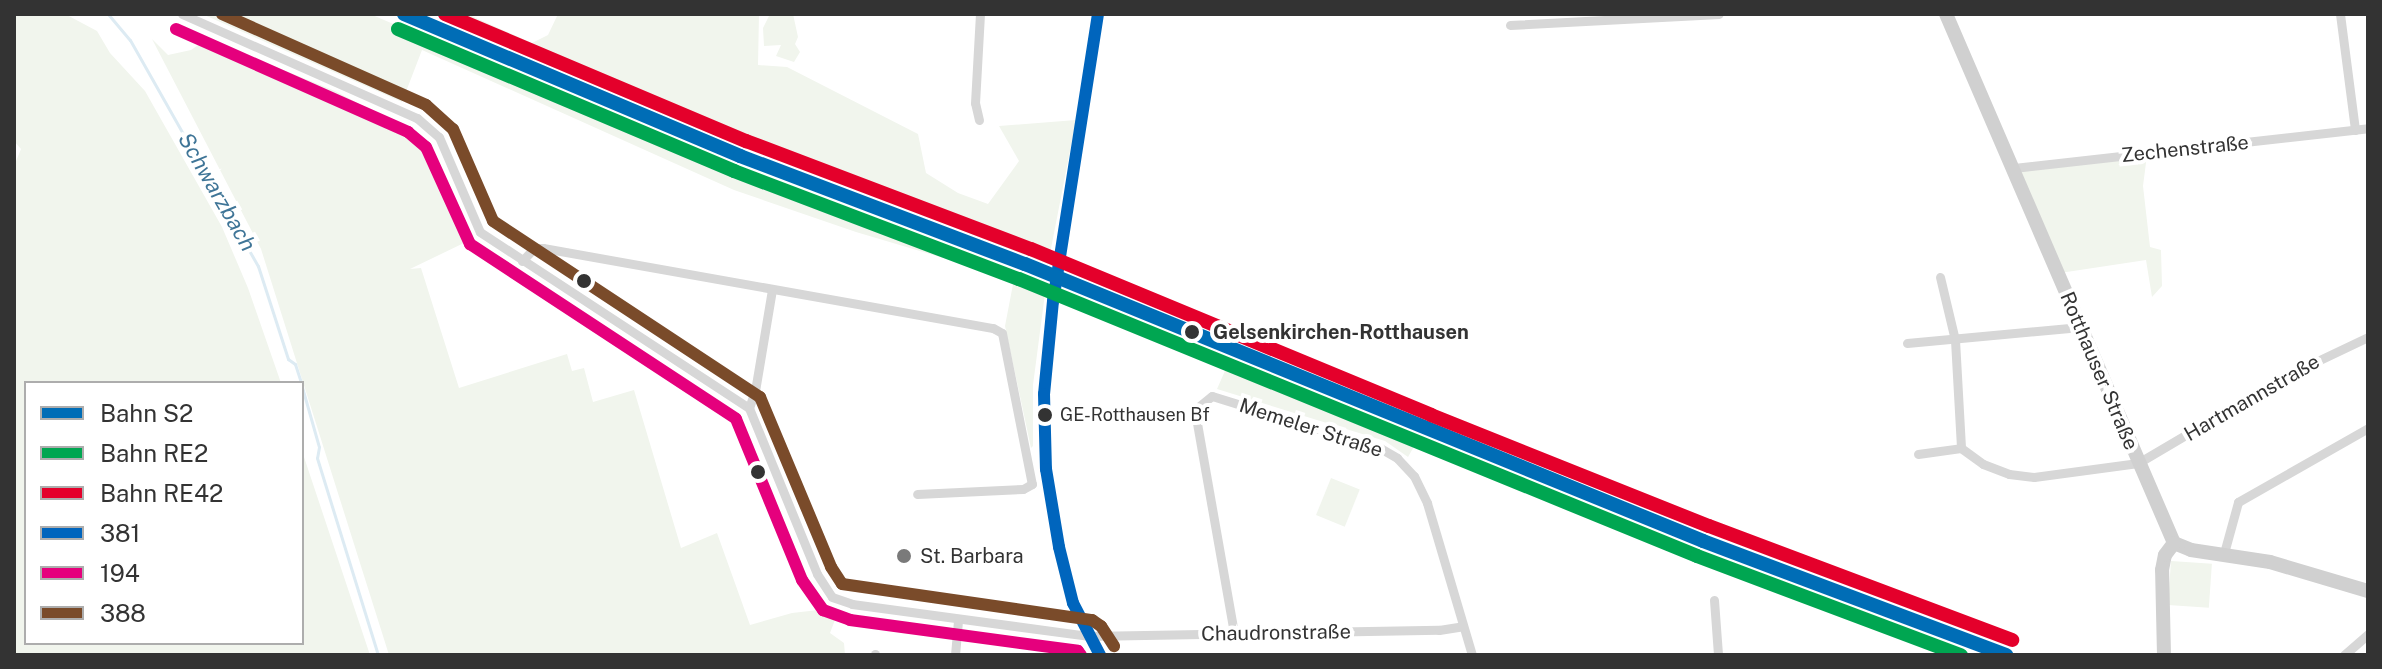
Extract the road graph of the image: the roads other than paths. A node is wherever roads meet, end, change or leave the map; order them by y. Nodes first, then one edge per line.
1 (182, 14) edge
2 (980, 14) edge
3 (1098, 14) edge
4 (1705, 14) edge
5 (1719, 14) edge
6 (1946, 14) edge
7 (2340, 14) edge
8 (1614, 16) edge
9 (1510, 25) dead end
10 (979, 120) dead end
11 (2368, 128) edge
12 (2355, 130) junction
13 (2014, 168) junction
14 (522, 261) junction
15 (1940, 277) dead end
16 (772, 289) junction
17 (2080, 327) junction
18 (2368, 337) edge
19 (1955, 340) junction
20 (1907, 343) dead end
21 (749, 408) junction
22 (2368, 428) edge
23 (1961, 448) junction
24 (1918, 454) dead end
25 (2138, 463) junction
26 (917, 494) dead end
27 (2174, 543) junction
28 (2224, 553) junction
29 (2368, 591) edge
30 (1714, 600) dead end
31 (958, 619) junction
32 (1463, 626) junction
33 (1234, 633) junction
34 (2368, 634) edge
35 (1088, 636) junction
36 (955, 655) edge
37 (1100, 655) edge
38 (1472, 655) edge
39 (1718, 655) edge
40 (2164, 655) edge
41 (2344, 655) edge

1 - 14 street
2 - 10 street
3 - 35 street
4 - 5 street
4 - 8 street
6 - 13 main road, Rotthauser Straße
7 - 12 street
8 - 9 street
11 - 12 street, Zechenstraße
12 - 13 street, Zechenstraße
13 - 17 main road, Rotthauser Straße
14 - 16 street
14 - 21 street
15 - 19 street
16 - 21 street
16 - 26 street
17 - 19 street
17 - 25 main road, Rotthauser Straße
18 - 25 street, Hartmannstraße
19 - 20 street
19 - 23 street
21 - 31 street, Chaudronstraße
22 - 28 street
23 - 24 street
23 - 25 street
25 - 27 main road, Rotthauser Straße
27 - 28 main road
27 - 40 main road
28 - 29 main road
30 - 39 street
31 - 35 street, Chaudronstraße
31 - 36 street
32 - 33 street, Chaudronstraße
32 - 33 street, Memeler Straße
32 - 38 street, Memeler Straße
33 - 35 street, Chaudronstraße
34 - 41 street
35 - 37 street

